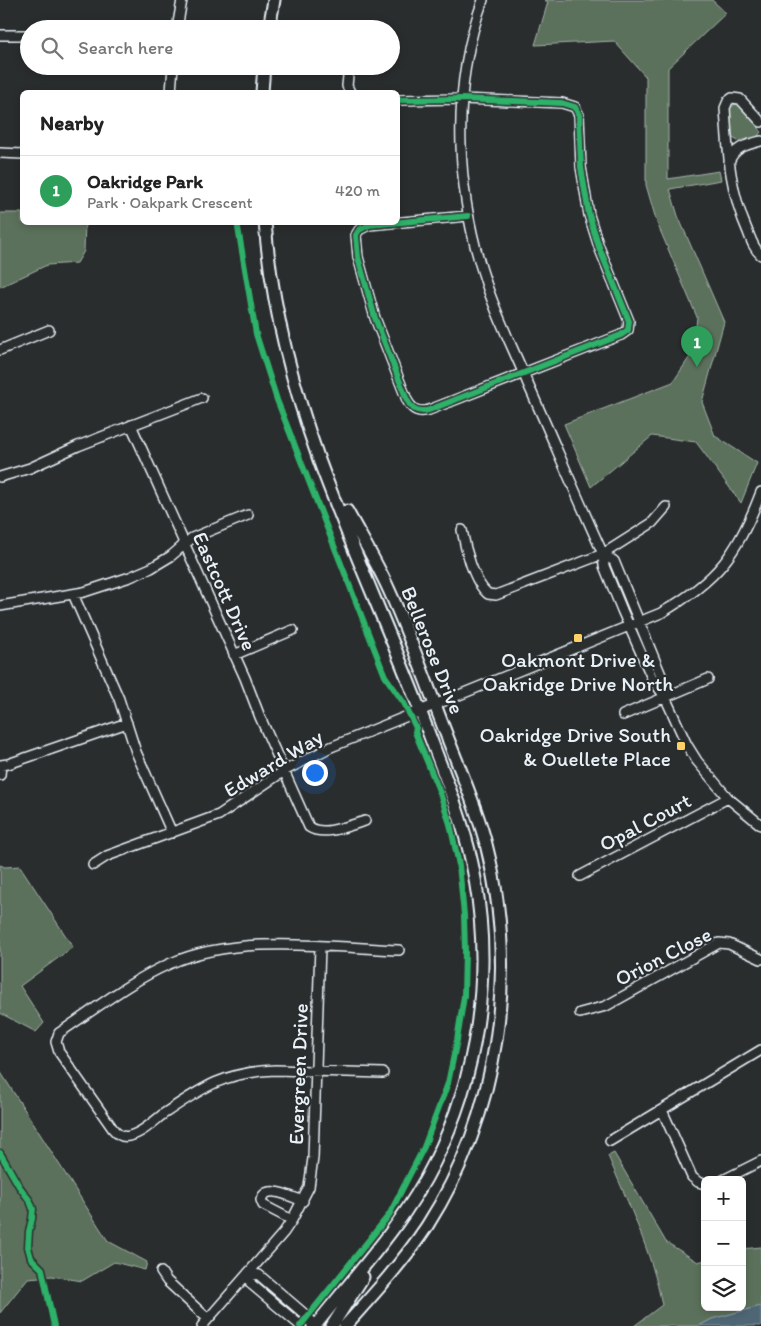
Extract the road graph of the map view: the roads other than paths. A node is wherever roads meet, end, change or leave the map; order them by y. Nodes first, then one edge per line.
1 (182, 0) edge
2 (274, 0) edge
3 (483, 0) edge
4 (179, 20) edge
5 (271, 20) edge
6 (0, 35) edge
7 (20, 35) edge
8 (172, 75) edge
9 (263, 75) edge
10 (348, 75) edge
11 (171, 90) edge
12 (262, 90) edge
13 (349, 90) edge
14 (462, 99) junction
15 (400, 100) edge
16 (761, 122) edge
17 (761, 141) edge
18 (0, 153) edge
19 (20, 154) edge
20 (729, 162) junction
21 (468, 216) junction
22 (400, 222) edge
23 (265, 225) edge
24 (369, 225) edge
25 (761, 255) edge
26 (49, 330) dead end
27 (0, 350) edge
28 (524, 373) junction
29 (202, 398) dead end
30 (131, 425) junction
31 (320, 462) junction
32 (0, 477) edge
33 (761, 492) edge
34 (666, 507) dead end
35 (248, 515) dead end
36 (462, 530) dead end
37 (185, 544) junction
38 (603, 554) junction
39 (73, 594) junction
40 (0, 606) edge
41 (634, 624) junction
42 (293, 630) dead end
43 (234, 655) junction
44 (708, 679) dead end
45 (665, 697) junction
46 (435, 704) junction
47 (420, 710) junction
48 (623, 715) dead end
49 (127, 723) junction
50 (1, 765) edge
51 (284, 771) junction
52 (0, 775) edge
53 (728, 798) junction
54 (365, 821) dead end
55 (761, 825) edge
56 (172, 833) junction
57 (93, 865) dead end
58 (580, 876) dead end
59 (320, 946) junction
60 (399, 950) dead end
61 (761, 959) edge
62 (580, 1013) dead end
63 (761, 1050) edge
64 (316, 1072) junction
65 (383, 1073) dead end
66 (662, 1110) junction
67 (610, 1141) dead end
68 (761, 1161) edge
69 (731, 1176) edge
70 (701, 1183) edge
71 (303, 1201) junction
72 (292, 1220) junction
73 (396, 1227) junction
74 (161, 1272) dead end
75 (248, 1273) junction
76 (205, 1323) edge
77 (301, 1326) edge
78 (313, 1326) edge
79 (332, 1326) edge
80 (345, 1326) edge

1 - 4 street
2 - 5 main road
3 - 14 street
6 - 7 street
8 - 11 street
9 - 12 main road
10 - 13 street
14 - 15 street
14 - 21 street
14 - 28 street
16 - 20 street
17 - 20 street
18 - 19 street
20 - 25 street
21 - 22 street
21 - 28 street
23 - 31 main road, Bellerose Drive
24 - 28 street
26 - 27 street
28 - 38 street
29 - 30 street
30 - 32 street
30 - 37 street, Eastcott Drive
31 - 46 main road, Bellerose Drive
31 - 47 main road, Bellerose Drive
33 - 41 street, Edward Way
34 - 38 street
35 - 37 street
36 - 38 street
37 - 39 street
37 - 43 street, Eastcott Drive
38 - 41 street
39 - 40 street
39 - 49 street
41 - 45 street
41 - 46 street, Edward Way
42 - 43 street
43 - 51 street, Eastcott Drive
44 - 45 street
45 - 48 street
45 - 53 street
46 - 47 street, Edward Way
46 - 80 main road, Bellerose Drive
47 - 51 street, Edward Way
47 - 73 main road, Bellerose Drive
49 - 50 street
49 - 56 street
50 - 52 street
51 - 54 street, Eastcott Drive
51 - 56 street, Edward Way
53 - 55 street
53 - 58 street, Opal Court
56 - 57 street, Edward Way
59 - 60 street
59 - 64 street, Evergreen Drive
59 - 64 street
61 - 62 street, Orion Close
63 - 66 street
64 - 65 street
64 - 71 street, Evergreen Drive
66 - 67 street
66 - 70 street
68 - 69 street
71 - 72 street, Evergreen Drive
71 - 72 street
72 - 75 street, Evergreen Drive
73 - 78 main road, Bellerose Drive
73 - 79 main road
74 - 76 street
75 - 76 street, Evergreen Drive
75 - 77 street
75 - 78 street

